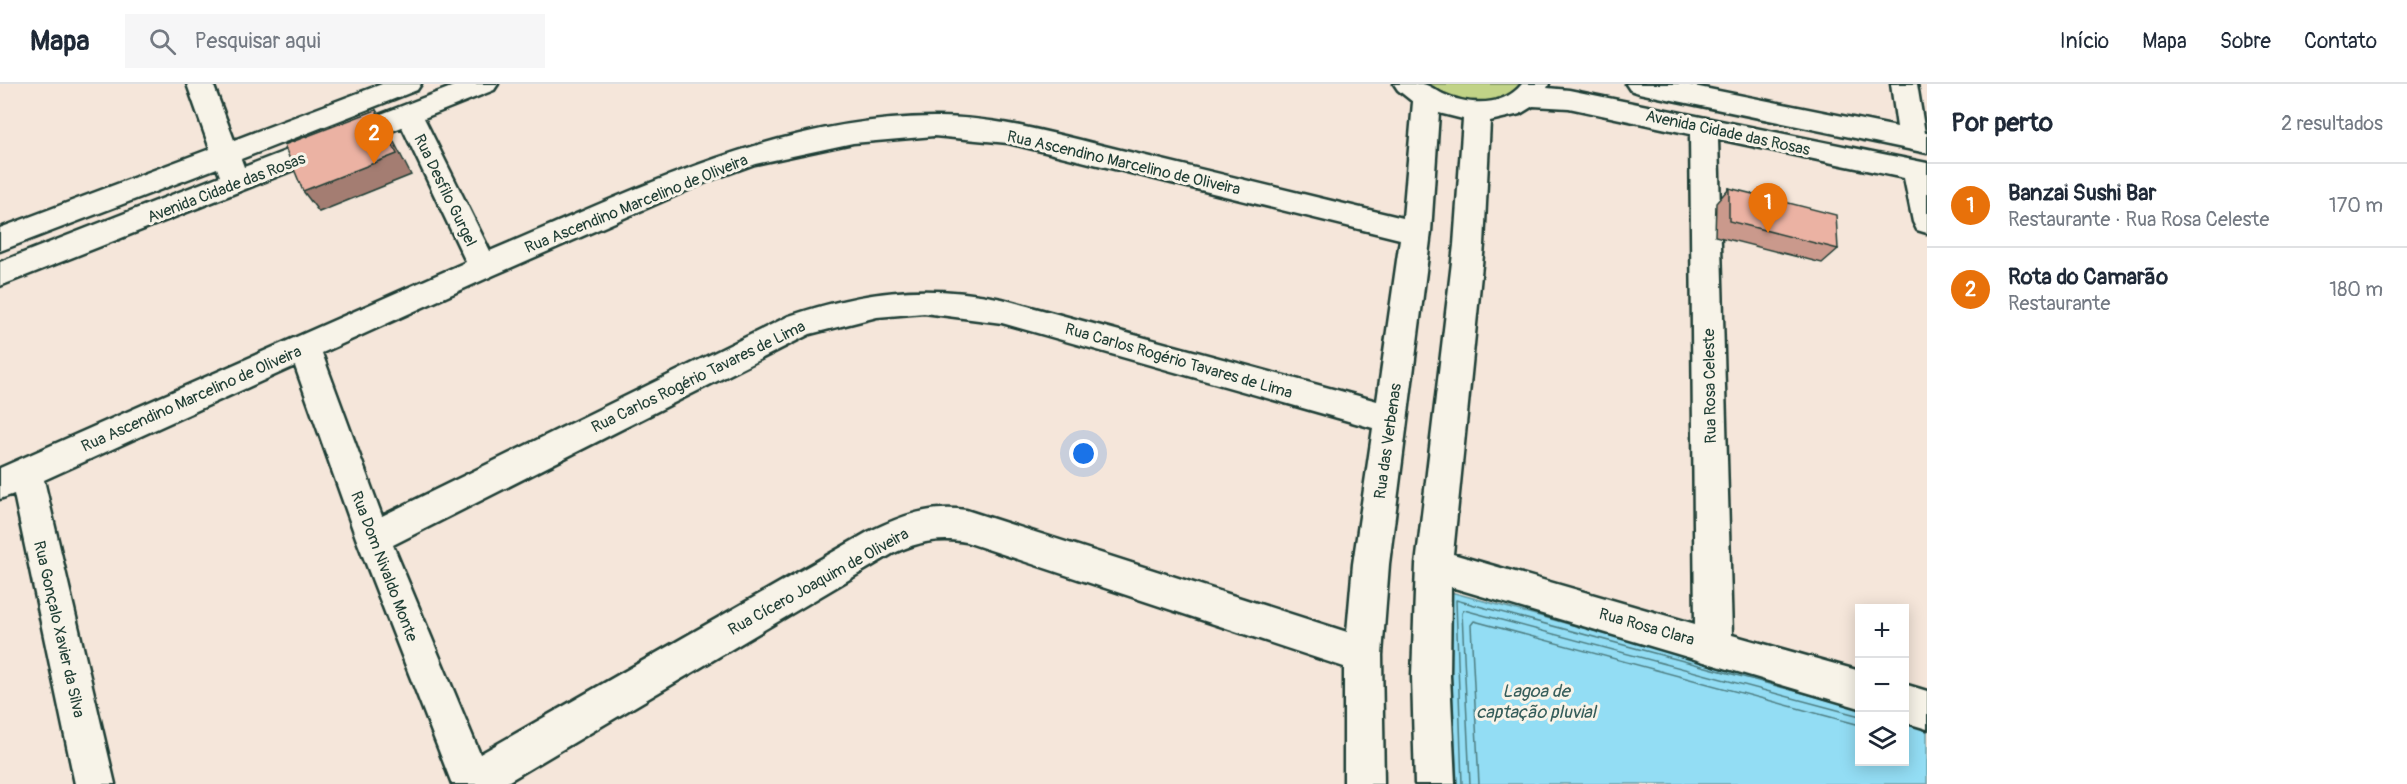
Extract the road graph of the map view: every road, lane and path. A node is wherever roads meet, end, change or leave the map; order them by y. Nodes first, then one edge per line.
1 (200, 84) edge
2 (408, 84) edge
3 (485, 84) edge
4 (1639, 84) edge
5 (1904, 84) edge
6 (1532, 90) edge
7 (1696, 90) edge
8 (1417, 91) edge
9 (1477, 111) junction
10 (409, 114) junction
11 (1704, 127) junction
12 (1920, 142) edge
13 (225, 153) junction
14 (1922, 172) edge
15 (237, 183) junction
16 (1927, 222) edge
17 (1416, 232) junction
18 (0, 240) edge
19 (483, 267) junction
20 (0, 274) edge
21 (304, 347) junction
22 (1391, 419) junction
23 (13, 479) edge
24 (373, 538) junction
25 (1434, 566) junction
26 (1714, 646) junction
27 (1363, 655) junction
28 (1855, 688) edge
29 (1909, 704) edge
30 (1927, 710) edge
31 (471, 782) edge
32 (95, 784) edge
33 (1364, 784) edge
34 (1435, 784) edge

1 - 13 street
2 - 13 street, Avenida Cidade das Rosas
3 - 10 street, Avenida Cidade das Rosas
4 - 7 street, Avenida Cidade das Rosas
5 - 12 street
6 - 9 street
6 - 11 street, Avenida Cidade das Rosas
7 - 12 street, Avenida Cidade das Rosas
8 - 9 street
8 - 17 street, Rua das Verbenas
9 - 25 street
10 - 15 street, Avenida Cidade das Rosas
10 - 19 street, Rua Desfilo Gurgel
11 - 14 street, Avenida Cidade das Rosas
11 - 26 street, Rua Rosa Celeste
13 - 15 street
13 - 18 street, Avenida Cidade das Rosas
14 - 16 street
15 - 20 street, Avenida Cidade das Rosas
17 - 19 street, Rua Ascendino Marcelino de Oliveira
17 - 22 street, Rua das Verbenas
19 - 21 street, Rua Ascendino Marcelino de Oliveira
21 - 23 street, Rua Ascendino Marcelino de Oliveira
21 - 24 street, Rua Dom Nivaldo Monte
22 - 24 street, Rua Carlos Rogério Tavares de Lima
22 - 27 street, Rua das Verbenas
23 - 32 street, Rua Gonçalo Xavier da Silva
24 - 31 street, Rua Dom Nivaldo Monte
25 - 26 street, Rua Rosa Clara
25 - 34 street
26 - 28 street, Rua Rosa Clara
27 - 31 street, Rua Cícero Joaquim de Oliveira
27 - 33 street, Rua das Verbenas
29 - 30 street

